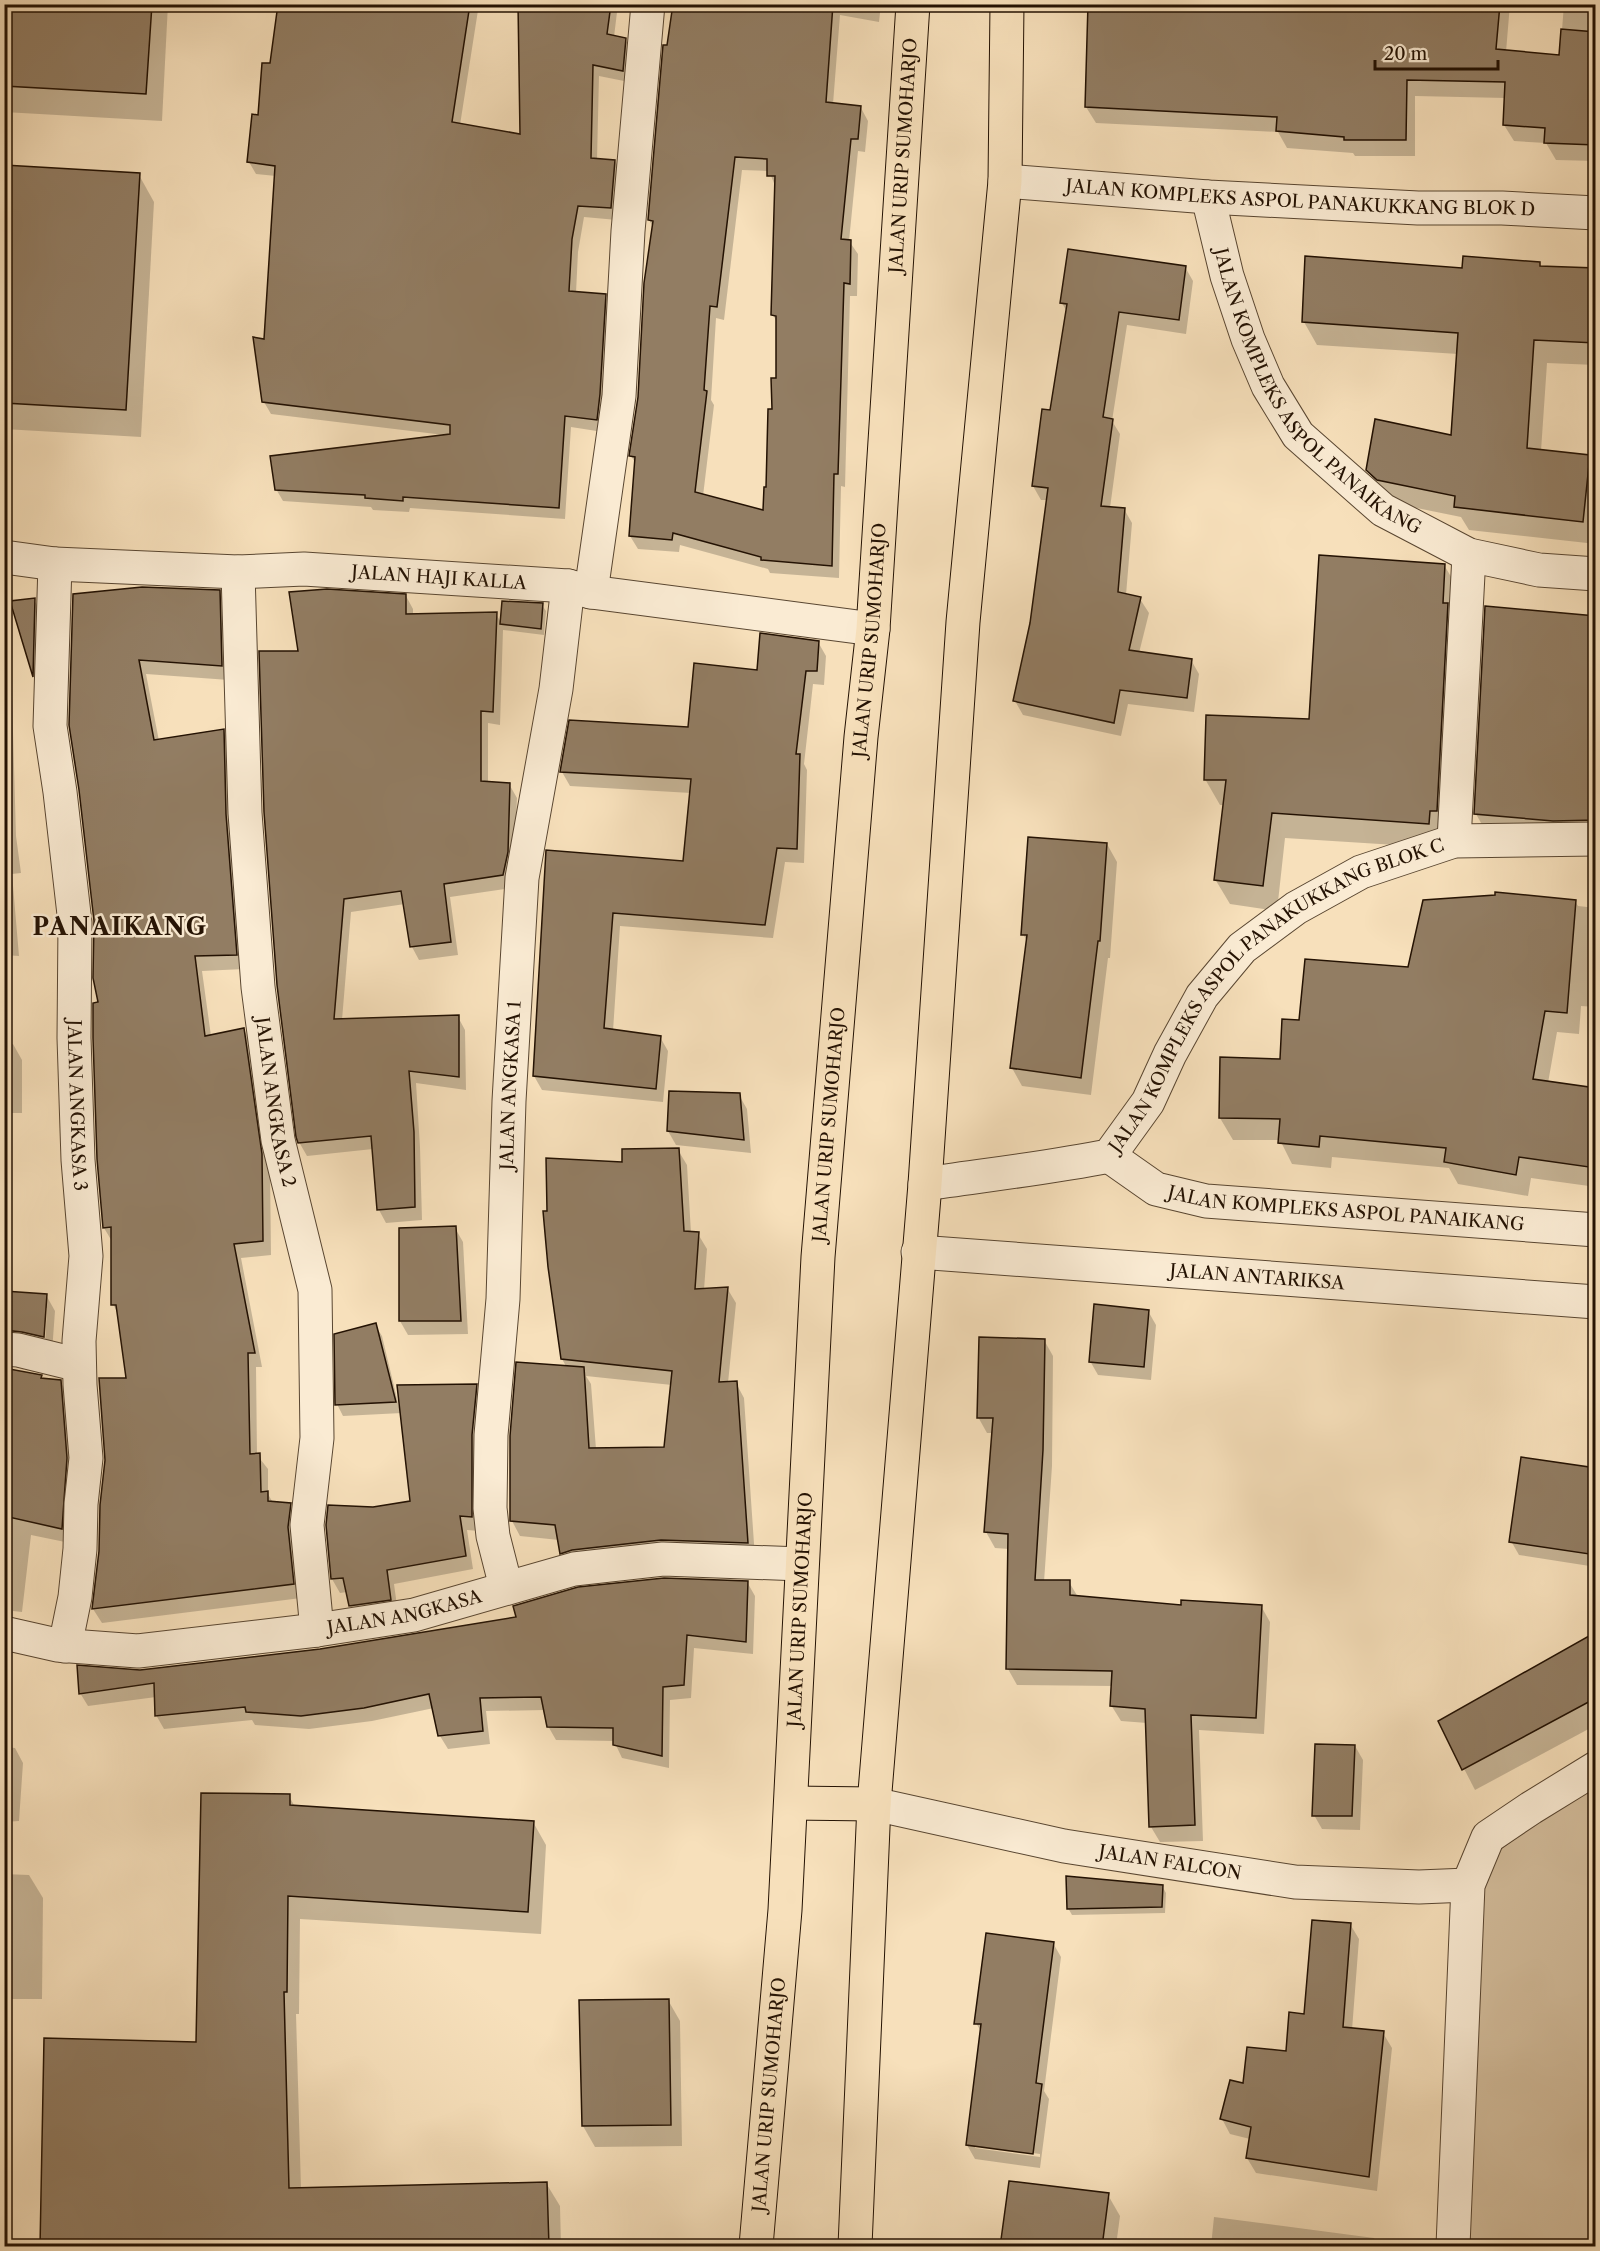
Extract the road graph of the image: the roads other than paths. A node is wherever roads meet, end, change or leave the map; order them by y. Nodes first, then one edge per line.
1 (648, 4) edge
2 (913, 4) edge
3 (1007, 4) edge
4 (1005, 181) junction
5 (1208, 196) junction
6 (1596, 213) edge
7 (1469, 555) junction
8 (4, 557) edge
9 (55, 564) junction
10 (238, 572) junction
11 (1596, 574) edge
12 (580, 589) junction
13 (873, 629) junction
14 (1596, 839) edge
15 (1454, 841) junction
16 (1109, 1156) junction
17 (925, 1184) junction
18 (1596, 1230) edge
19 (918, 1252) junction
20 (1596, 1302) edge
21 (4, 1349) edge
22 (79, 1365) junction
23 (801, 1564) junction
24 (506, 1587) junction
25 (317, 1630) junction
26 (4, 1633) edge
27 (65, 1646) junction
28 (1596, 1768) edge
29 (791, 1803) junction
30 (874, 1804) junction
31 (1468, 1885) junction
32 (756, 2247) edge
33 (855, 2247) edge
34 (1453, 2247) edge

1 - 12 street, JALAN ANGKASA 1
2 - 13 highway, JALAN URIP SUMOHARJO
3 - 4 highway
4 - 5 street, JALAN KOMPLEKS ASPOL PANAKUKKANG BLOK D
4 - 17 highway
5 - 6 street, JALAN KOMPLEKS ASPOL PANAKUKKANG BLOK D
5 - 7 street, JALAN KOMPLEKS ASPOL PANAIKANG
7 - 11 street, JALAN KOMPLEKS ASPOL PANAIKANG
7 - 15 street
8 - 9 street, JALAN HAJI KALLA
9 - 10 street, JALAN HAJI KALLA
9 - 22 street, JALAN ANGKASA 3
10 - 12 street, JALAN HAJI KALLA
10 - 25 street, JALAN ANGKASA 2
12 - 13 street, JALAN HAJI KALLA
12 - 24 street, JALAN ANGKASA 1
13 - 23 highway, JALAN URIP SUMOHARJO
14 - 15 street, JALAN KOMPLEKS ASPOL PANAKUKKANG BLOK C
15 - 16 street, JALAN KOMPLEKS ASPOL PANAKUKKANG BLOK C
16 - 17 street, JALAN KOMPLEKS ASPOL PANAKUKKANG BLOK C
16 - 18 street, JALAN KOMPLEKS ASPOL PANAIKANG
17 - 19 highway
19 - 20 street, JALAN ANTARIKSA
19 - 30 highway
21 - 22 street
22 - 27 street, JALAN ANGKASA 3
23 - 24 street, JALAN ANGKASA
23 - 29 highway, JALAN URIP SUMOHARJO
24 - 25 street, JALAN ANGKASA
25 - 27 street, JALAN ANGKASA
26 - 27 street, JALAN ANGKASA
28 - 31 street
29 - 30 highway
29 - 32 highway, JALAN URIP SUMOHARJO
30 - 31 street, JALAN FALCON
30 - 33 highway
31 - 34 street

